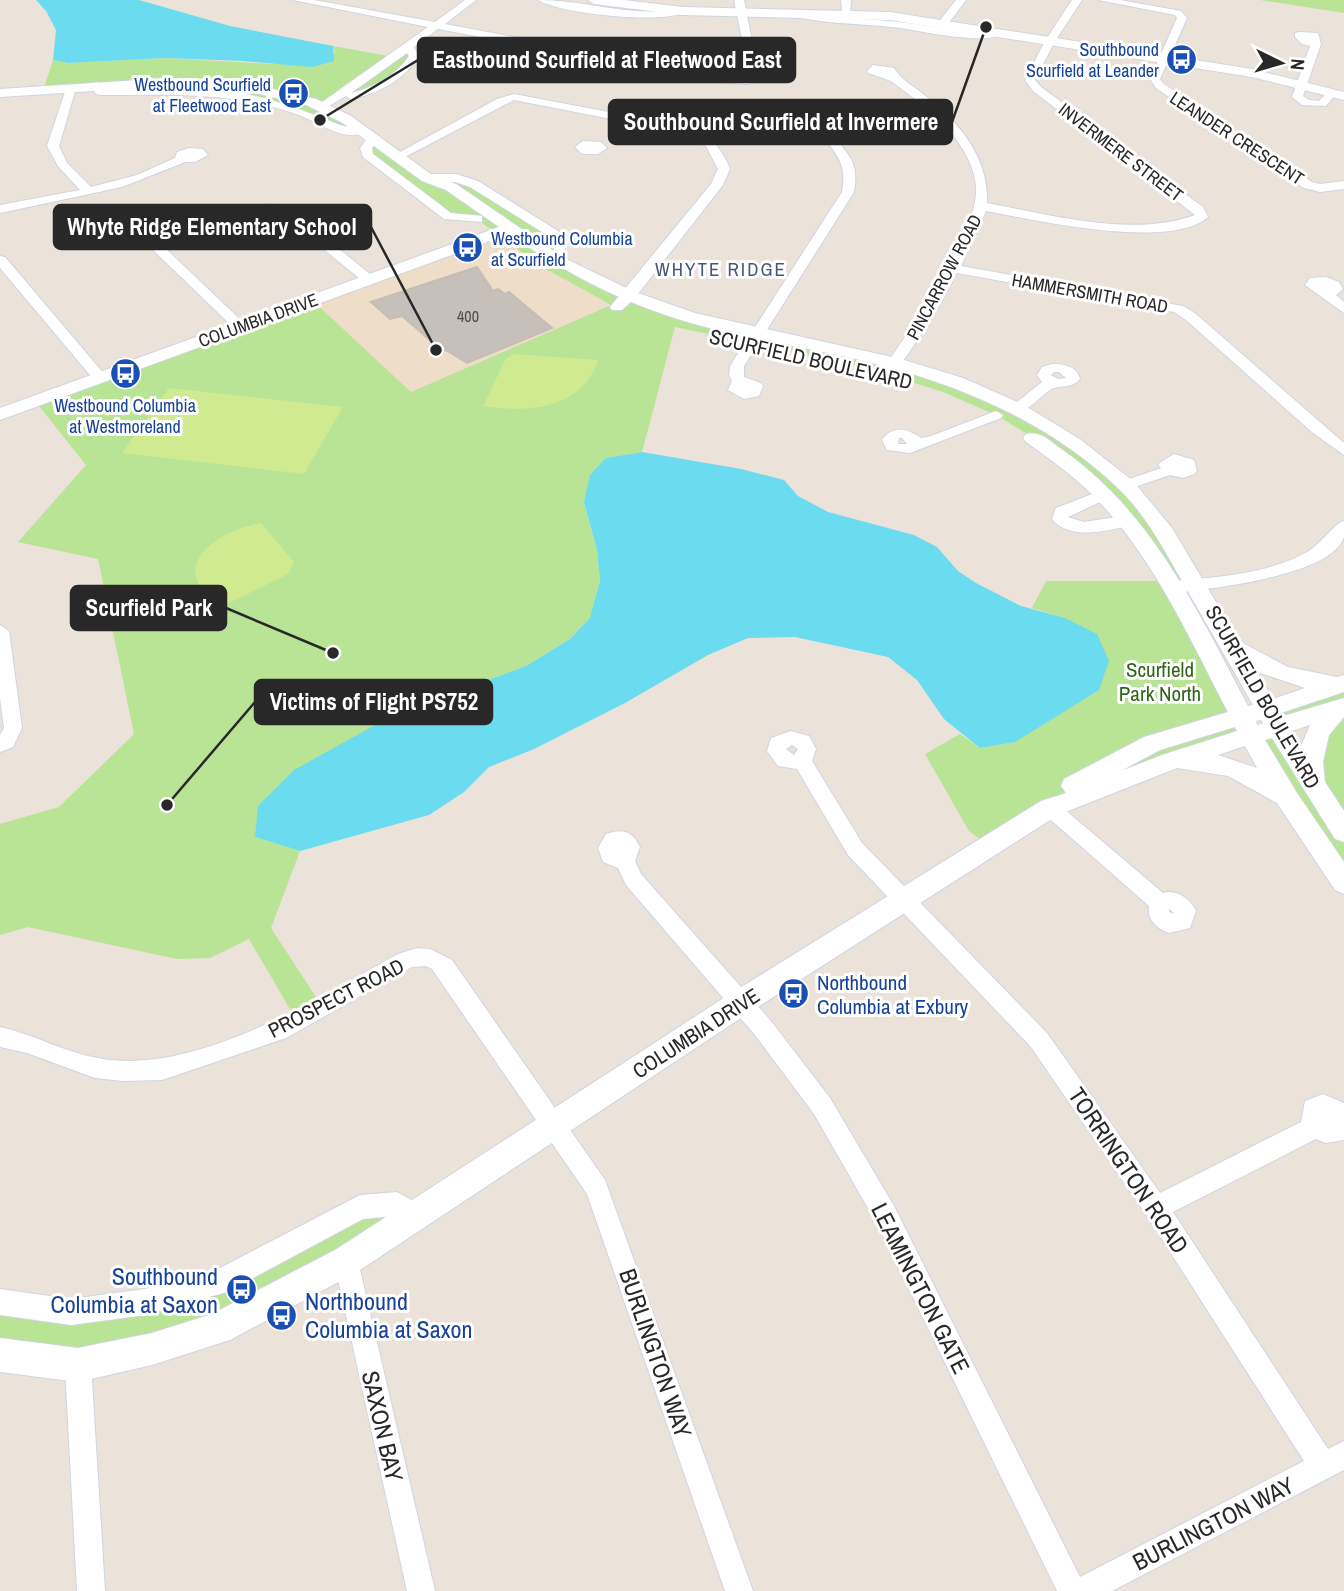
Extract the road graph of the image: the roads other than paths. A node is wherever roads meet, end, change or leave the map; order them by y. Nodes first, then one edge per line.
1 (298, 0) edge
2 (471, 0) edge
3 (543, 0) edge
4 (597, 0) edge
5 (961, 0) edge
6 (1077, 0) edge
7 (1104, 0) edge
8 (847, 6) edge
9 (740, 7) edge
10 (683, 11) junction
11 (791, 13) junction
12 (943, 23) junction
13 (437, 26) junction
14 (999, 33) junction
15 (1050, 41) junction
16 (1316, 44) dead end
17 (1162, 60) junction
18 (895, 79) dead end
19 (1304, 83) junction
20 (96, 86) junction
21 (71, 88) junction
22 (0, 93) edge
23 (1339, 94) edge
24 (322, 107) junction
25 (930, 107) junction
26 (620, 116) junction
27 (366, 135) junction
28 (590, 143) dead end
29 (397, 157) junction
30 (182, 159) dead end
31 (430, 179) junction
32 (1344, 185) edge
33 (88, 191) junction
34 (981, 206) junction
35 (0, 209) edge
36 (478, 219) junction
37 (504, 231) junction
38 (558, 261) junction
39 (2, 266) edge
40 (953, 268) junction
41 (369, 279) junction
42 (1325, 292) dead end
43 (623, 302) junction
44 (1344, 309) edge
45 (240, 326) junction
46 (754, 338) junction
47 (890, 368) junction
48 (100, 378) junction
49 (740, 382) dead end
50 (1051, 382) dead end
51 (1017, 409) junction
52 (2, 413) edge
53 (996, 415) junction
54 (916, 443) dead end
55 (1344, 450) edge
56 (1171, 470) dead end
57 (1126, 485) junction
58 (1105, 494) junction
59 (1129, 520) junction
60 (1344, 526) edge
61 (1197, 584) junction
62 (1174, 587) junction
63 (0, 631) edge
64 (1232, 645) junction
65 (1342, 695) edge
66 (1273, 718) junction
67 (1247, 726) junction
68 (0, 745) edge
69 (802, 760) dead end
70 (1170, 761) junction
71 (1313, 785) junction
72 (1286, 797) junction
73 (1049, 808) junction
74 (1344, 832) edge
75 (624, 858) dead end
76 (1344, 883) edge
77 (902, 900) junction
78 (1160, 903) dead end
79 (740, 1003) junction
80 (0, 1037) edge
81 (554, 1125) junction
82 (1317, 1126) dead end
83 (1156, 1208) junction
84 (415, 1215) junction
85 (346, 1261) junction
86 (0, 1302) edge
87 (0, 1355) edge
88 (78, 1365) junction
89 (1334, 1461) edge
90 (91, 1591) edge
91 (421, 1591) edge
92 (738, 1591) edge
93 (1072, 1591) edge
94 (1082, 1591) edge

1 - 13 street
2 - 13 street
3 - 10 street
4 - 10 street
5 - 12 street
6 - 15 street
7 - 17 street
8 - 11 street
8 - 12 street
9 - 10 street
9 - 11 street
9 - 13 street
11 - 14 street
12 - 14 street
13 - 24 street
14 - 15 street
15 - 17 street
15 - 34 street, INVERMERE STREET
16 - 19 street
17 - 19 street
17 - 32 street, LEANDER CRESCENT
18 - 25 street, PINCARROW ROAD
19 - 23 street
20 - 21 street, SCURFIELD BOULEVARD
20 - 24 street, SCURFIELD BOULEVARD
20 - 27 street, SCURFIELD BOULEVARD
21 - 22 street, SCURFIELD BOULEVARD
21 - 33 street
24 - 27 street, SCURFIELD BOULEVARD
25 - 34 street, PINCARROW ROAD
25 - 46 street
26 - 28 street
26 - 29 street
26 - 43 street
27 - 29 street, SCURFIELD BOULEVARD
27 - 36 street, SCURFIELD BOULEVARD
29 - 31 street, SCURFIELD BOULEVARD
30 - 33 street
31 - 36 street, SCURFIELD BOULEVARD
31 - 37 street, SCURFIELD BOULEVARD
31 - 38 street, SCURFIELD BOULEVARD
33 - 35 street
34 - 40 street, PINCARROW ROAD
36 - 37 street, SCURFIELD BOULEVARD
37 - 38 street, SCURFIELD BOULEVARD
37 - 41 street, COLUMBIA DRIVE
37 - 43 street, SCURFIELD BOULEVARD
38 - 43 street, SCURFIELD BOULEVARD
39 - 48 street
40 - 47 street, PINCARROW ROAD
40 - 55 street, HAMMERSMITH ROAD
41 - 45 street, COLUMBIA DRIVE
41 - 45 street
42 - 44 street
43 - 46 street, SCURFIELD BOULEVARD
45 - 48 street, COLUMBIA DRIVE
46 - 47 street, SCURFIELD BOULEVARD
46 - 49 street
47 - 51 street, SCURFIELD BOULEVARD
47 - 53 street, SCURFIELD BOULEVARD
48 - 52 street, COLUMBIA DRIVE
50 - 51 street
51 - 57 street, SCURFIELD BOULEVARD
53 - 54 street
53 - 58 street, SCURFIELD BOULEVARD
56 - 57 street
57 - 61 street, SCURFIELD BOULEVARD
58 - 59 street, SCURFIELD BOULEVARD
58 - 59 street
59 - 62 street, SCURFIELD BOULEVARD
60 - 61 street
61 - 62 street
61 - 64 street, SCURFIELD BOULEVARD
62 - 67 street, SCURFIELD BOULEVARD
63 - 68 street
64 - 65 street
64 - 66 street, SCURFIELD BOULEVARD
65 - 66 street, COLUMBIA DRIVE
65 - 71 street
66 - 67 street, COLUMBIA DRIVE
66 - 71 street, SCURFIELD BOULEVARD
67 - 70 street, COLUMBIA DRIVE
67 - 72 street, SCURFIELD BOULEVARD
67 - 73 street, COLUMBIA DRIVE
69 - 77 street, TORRINGTON ROAD
70 - 72 street
70 - 73 street, COLUMBIA DRIVE
71 - 74 street, SCURFIELD BOULEVARD
72 - 76 street, SCURFIELD BOULEVARD
73 - 77 street, COLUMBIA DRIVE
73 - 78 street
75 - 79 street, LEAMINGTON GATE
77 - 79 street, COLUMBIA DRIVE
77 - 83 street, TORRINGTON ROAD
79 - 81 street, COLUMBIA DRIVE
79 - 93 street, LEAMINGTON GATE
80 - 81 street, PROSPECT ROAD
81 - 84 street, COLUMBIA DRIVE
81 - 92 street, BURLINGTON WAY
82 - 83 street
83 - 89 street, TORRINGTON ROAD
84 - 85 street, COLUMBIA DRIVE
84 - 86 street
85 - 88 street, COLUMBIA DRIVE
85 - 91 street, SAXON BAY
87 - 88 street, COLUMBIA DRIVE
88 - 90 street
89 - 94 street, BURLINGTON WAY

